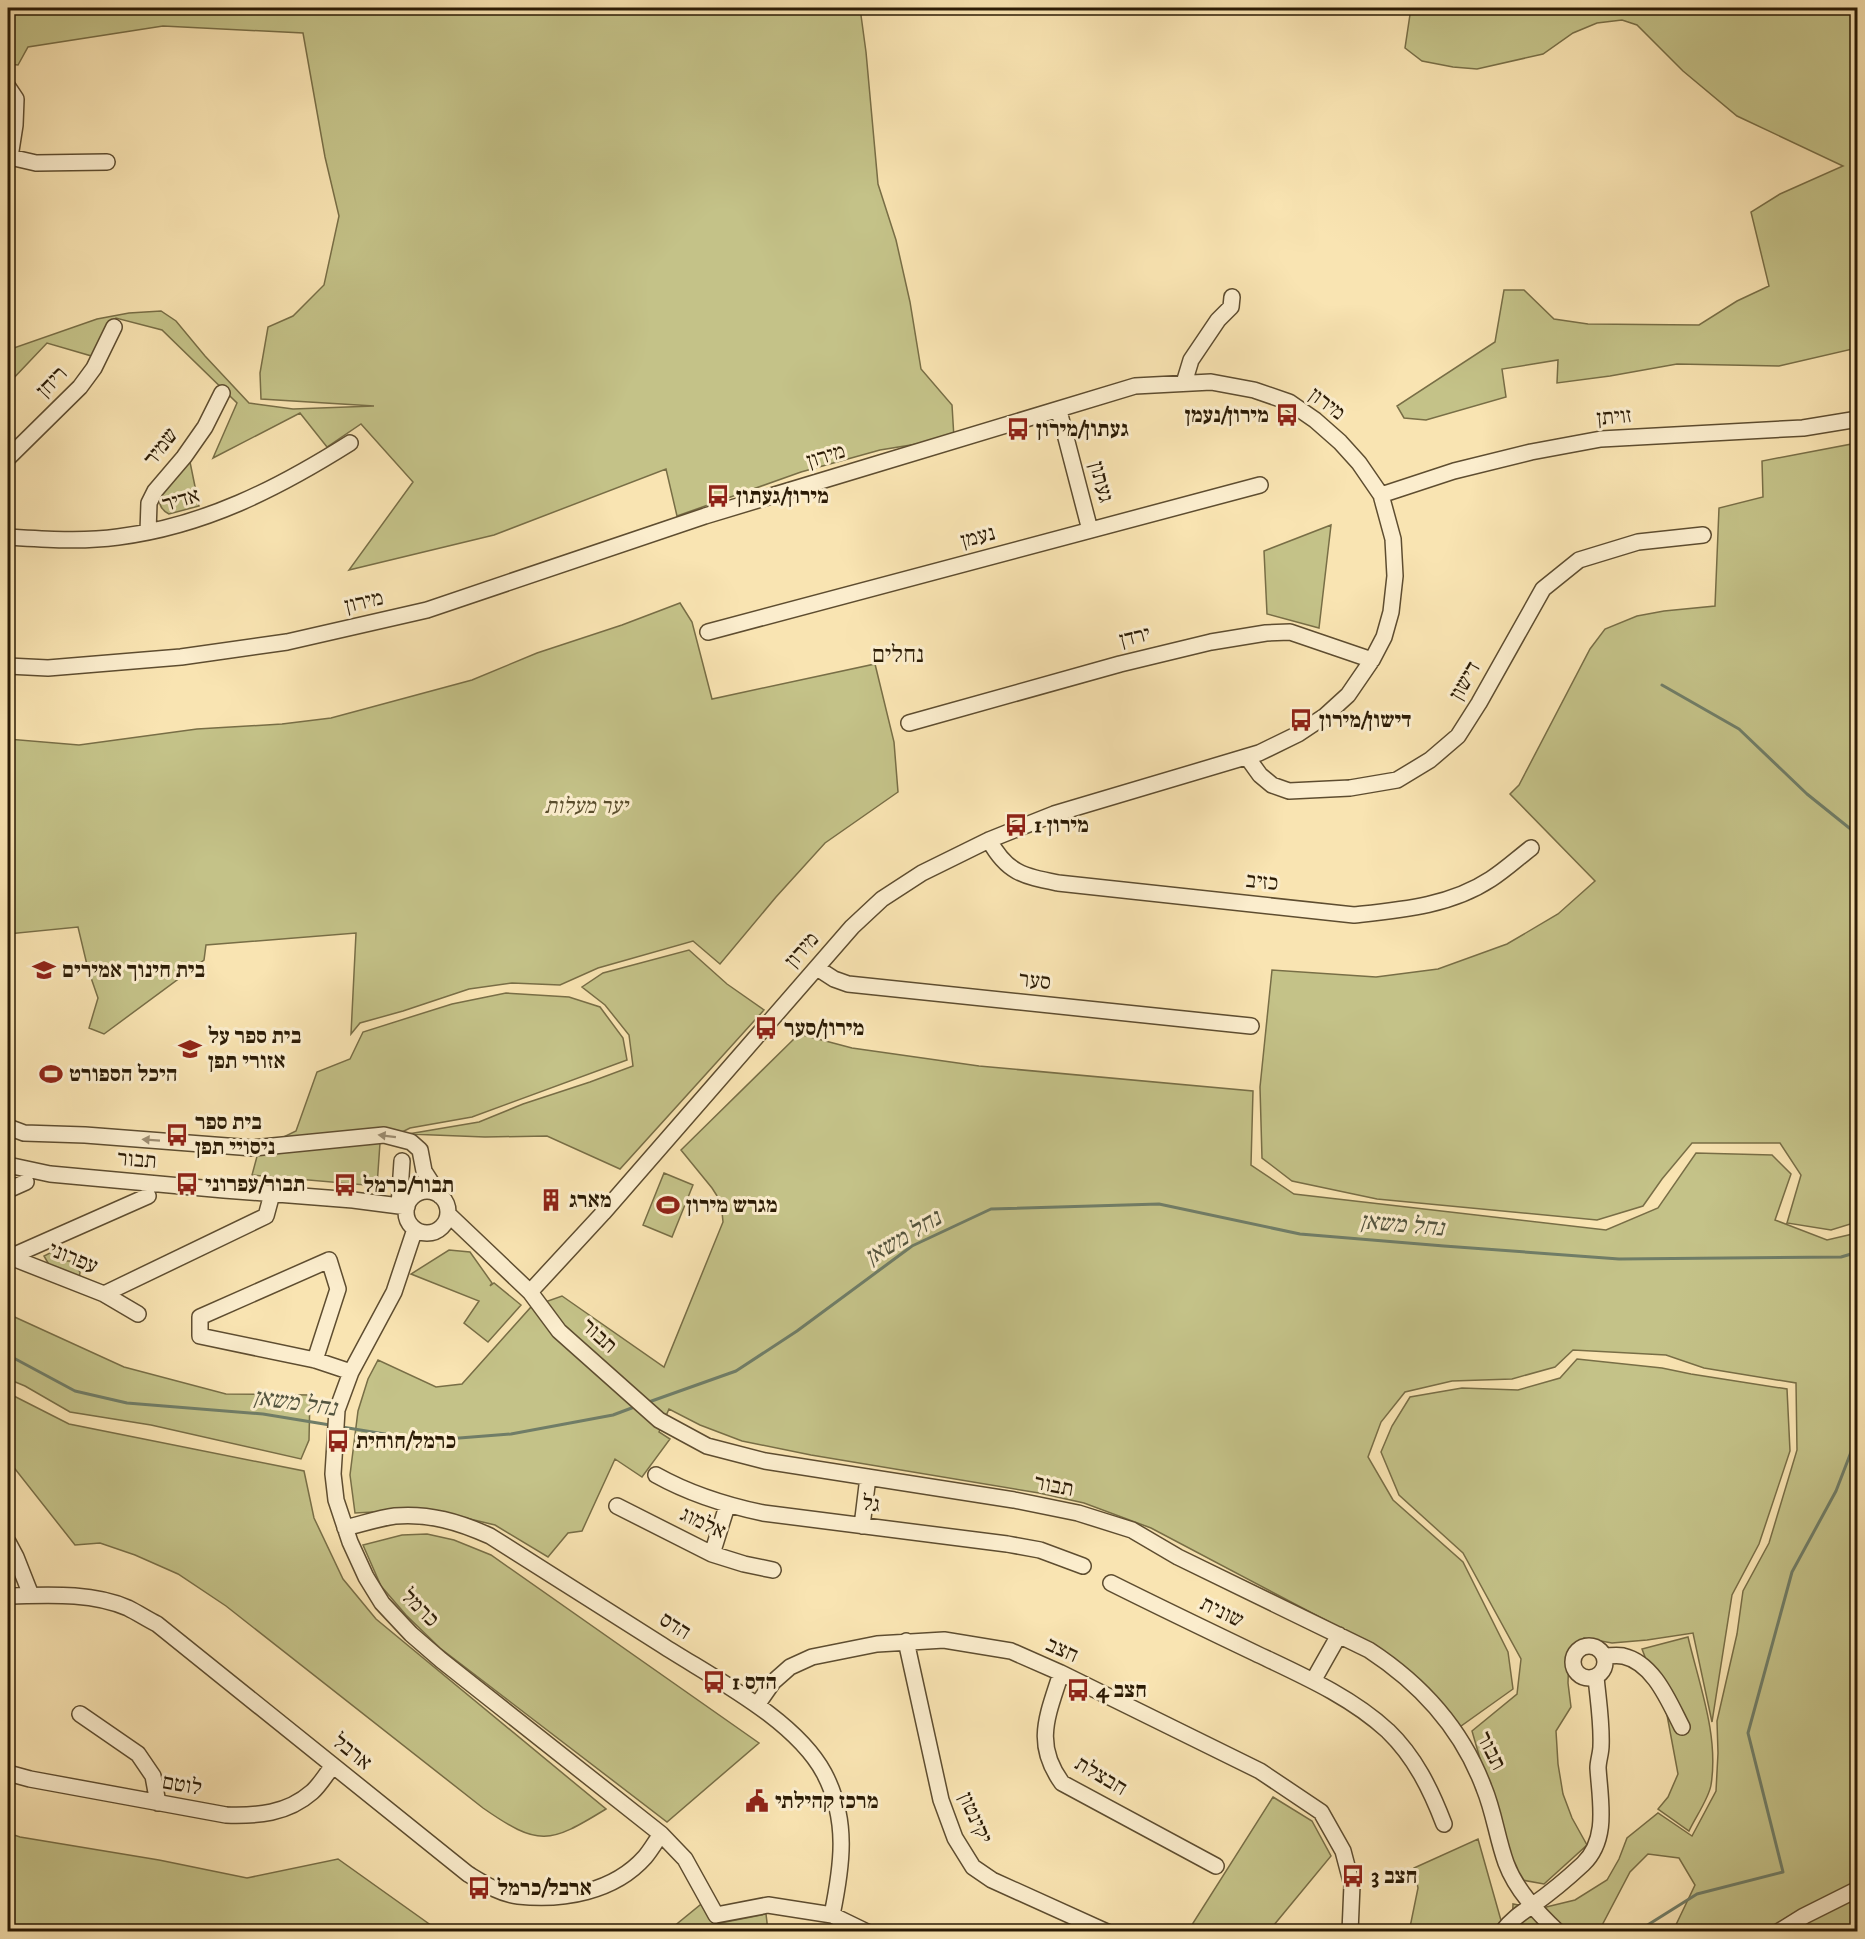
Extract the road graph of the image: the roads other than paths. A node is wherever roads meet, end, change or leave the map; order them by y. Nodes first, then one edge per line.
1 (8, 87) edge
2 (107, 162) dead end
3 (1232, 297) dead end
4 (114, 327) dead end
5 (1184, 383) junction
6 (222, 393) dead end
7 (1059, 411) junction
8 (1857, 419) edge
9 (350, 443) dead end
10 (8, 458) edge
11 (1260, 485) dead end
12 (1381, 495) junction
13 (1090, 530) junction
14 (148, 532) junction
15 (1703, 535) dead end
16 (8, 537) edge
17 (708, 632) dead end
18 (1372, 660) junction
19 (8, 666) edge
20 (909, 723) dead end
21 (1247, 756) junction
22 (989, 840) junction
23 (1531, 848) dead end
24 (817, 968) junction
25 (1251, 1026) dead end
26 (8, 1127) edge
27 (402, 1161) dead end
28 (8, 1165) edge
29 (424, 1171) junction
30 (26, 1182) dead end
31 (8, 1190) edge
32 (272, 1194) junction
33 (148, 1196) dead end
34 (440, 1196) junction
35 (407, 1203) junction
36 (448, 1214) junction
37 (415, 1229) junction
38 (530, 1292) junction
39 (104, 1294) junction
40 (138, 1314) dead end
41 (315, 1360) junction
42 (351, 1372) junction
43 (657, 1475) dead end
44 (868, 1477) junction
45 (617, 1506) dead end
46 (727, 1506) junction
47 (862, 1526) junction
48 (345, 1528) junction
49 (8, 1542) edge
50 (712, 1554) junction
51 (1083, 1566) dead end
52 (772, 1570) dead end
53 (1111, 1583) dead end
54 (32, 1595) junction
55 (8, 1596) edge
56 (1339, 1635) junction
57 (906, 1641) junction
58 (1604, 1656) junction
59 (1061, 1673) junction
60 (1596, 1677) junction
61 (1313, 1681) junction
62 (757, 1706) junction
63 (80, 1714) dead end
64 (1682, 1727) dead end
65 (333, 1766) junction
66 (8, 1773) edge
67 (158, 1803) junction
68 (1444, 1824) dead end
69 (662, 1834) junction
70 (1216, 1866) dead end
71 (1857, 1889) edge
72 (1532, 1905) junction
73 (832, 1915) junction
74 (867, 1932) edge
75 (1107, 1932) edge
76 (1350, 1932) edge
77 (1502, 1932) edge
78 (1558, 1932) edge
79 (1778, 1932) edge

1 - 2 street
3 - 5 street
4 - 10 street, ריחן
5 - 7 street, מירון
5 - 12 street, מירון
6 - 14 street, שמיר
7 - 13 street, געתון
7 - 19 street, מירון
8 - 12 street, זויתן
9 - 14 street, אדיר
11 - 13 street, נעמן
12 - 18 street, מירון
13 - 17 street, נעמן
14 - 16 street, אדיר
15 - 21 street, דישון
18 - 20 street, ירדן
18 - 21 street, מירון
21 - 22 street, מירון
22 - 23 street, כזיב
22 - 24 street, מירון
24 - 25 street, סער
24 - 38 street, מירון
29 -> 26 street
27 - 35 street
28 - 32 street, תבור
29 - 34 street
29 - 35 street
30 - 31 street
32 - 35 street, תבור
32 - 39 street, עפרוני
33 - 39 street, עפרוני
34 - 35 street
34 - 36 street
35 - 37 street
36 - 37 street
36 - 38 street, תבור
37 - 42 street, כרמל
38 - 44 street, תבור
39 - 40 street
41 - 41 street
41 - 42 street
42 - 48 street, כרמל
43 - 46 street, גל
44 - 47 street
44 - 56 street, תבור
45 - 50 street, אלמוג
46 - 47 street, גל
46 - 50 street
47 - 51 street, גל
48 - 62 street, הדס
48 - 69 street, כרמל
49 - 54 street
50 - 52 street, אלמוג
53 - 61 street, שונית
54 - 55 street, ארבל
54 - 65 street, ארבל
56 - 61 street
56 - 72 street, תבור
57 - 59 street, חצב
57 - 62 street, חצב
57 - 75 street, יקינטון
58 - 60 street
58 - 60 street
58 - 64 street
59 - 70 street, חבצלת
59 - 76 street, חצב
60 - 72 street
61 - 68 street, שונית
62 - 73 street, הדס
63 - 67 street
65 - 67 street, לוטם
65 - 69 street, ארבל
66 - 67 street, לוטם
69 - 73 street, כרמל
71 - 79 street
72 - 77 street
72 - 78 street, תבור
73 - 74 street

